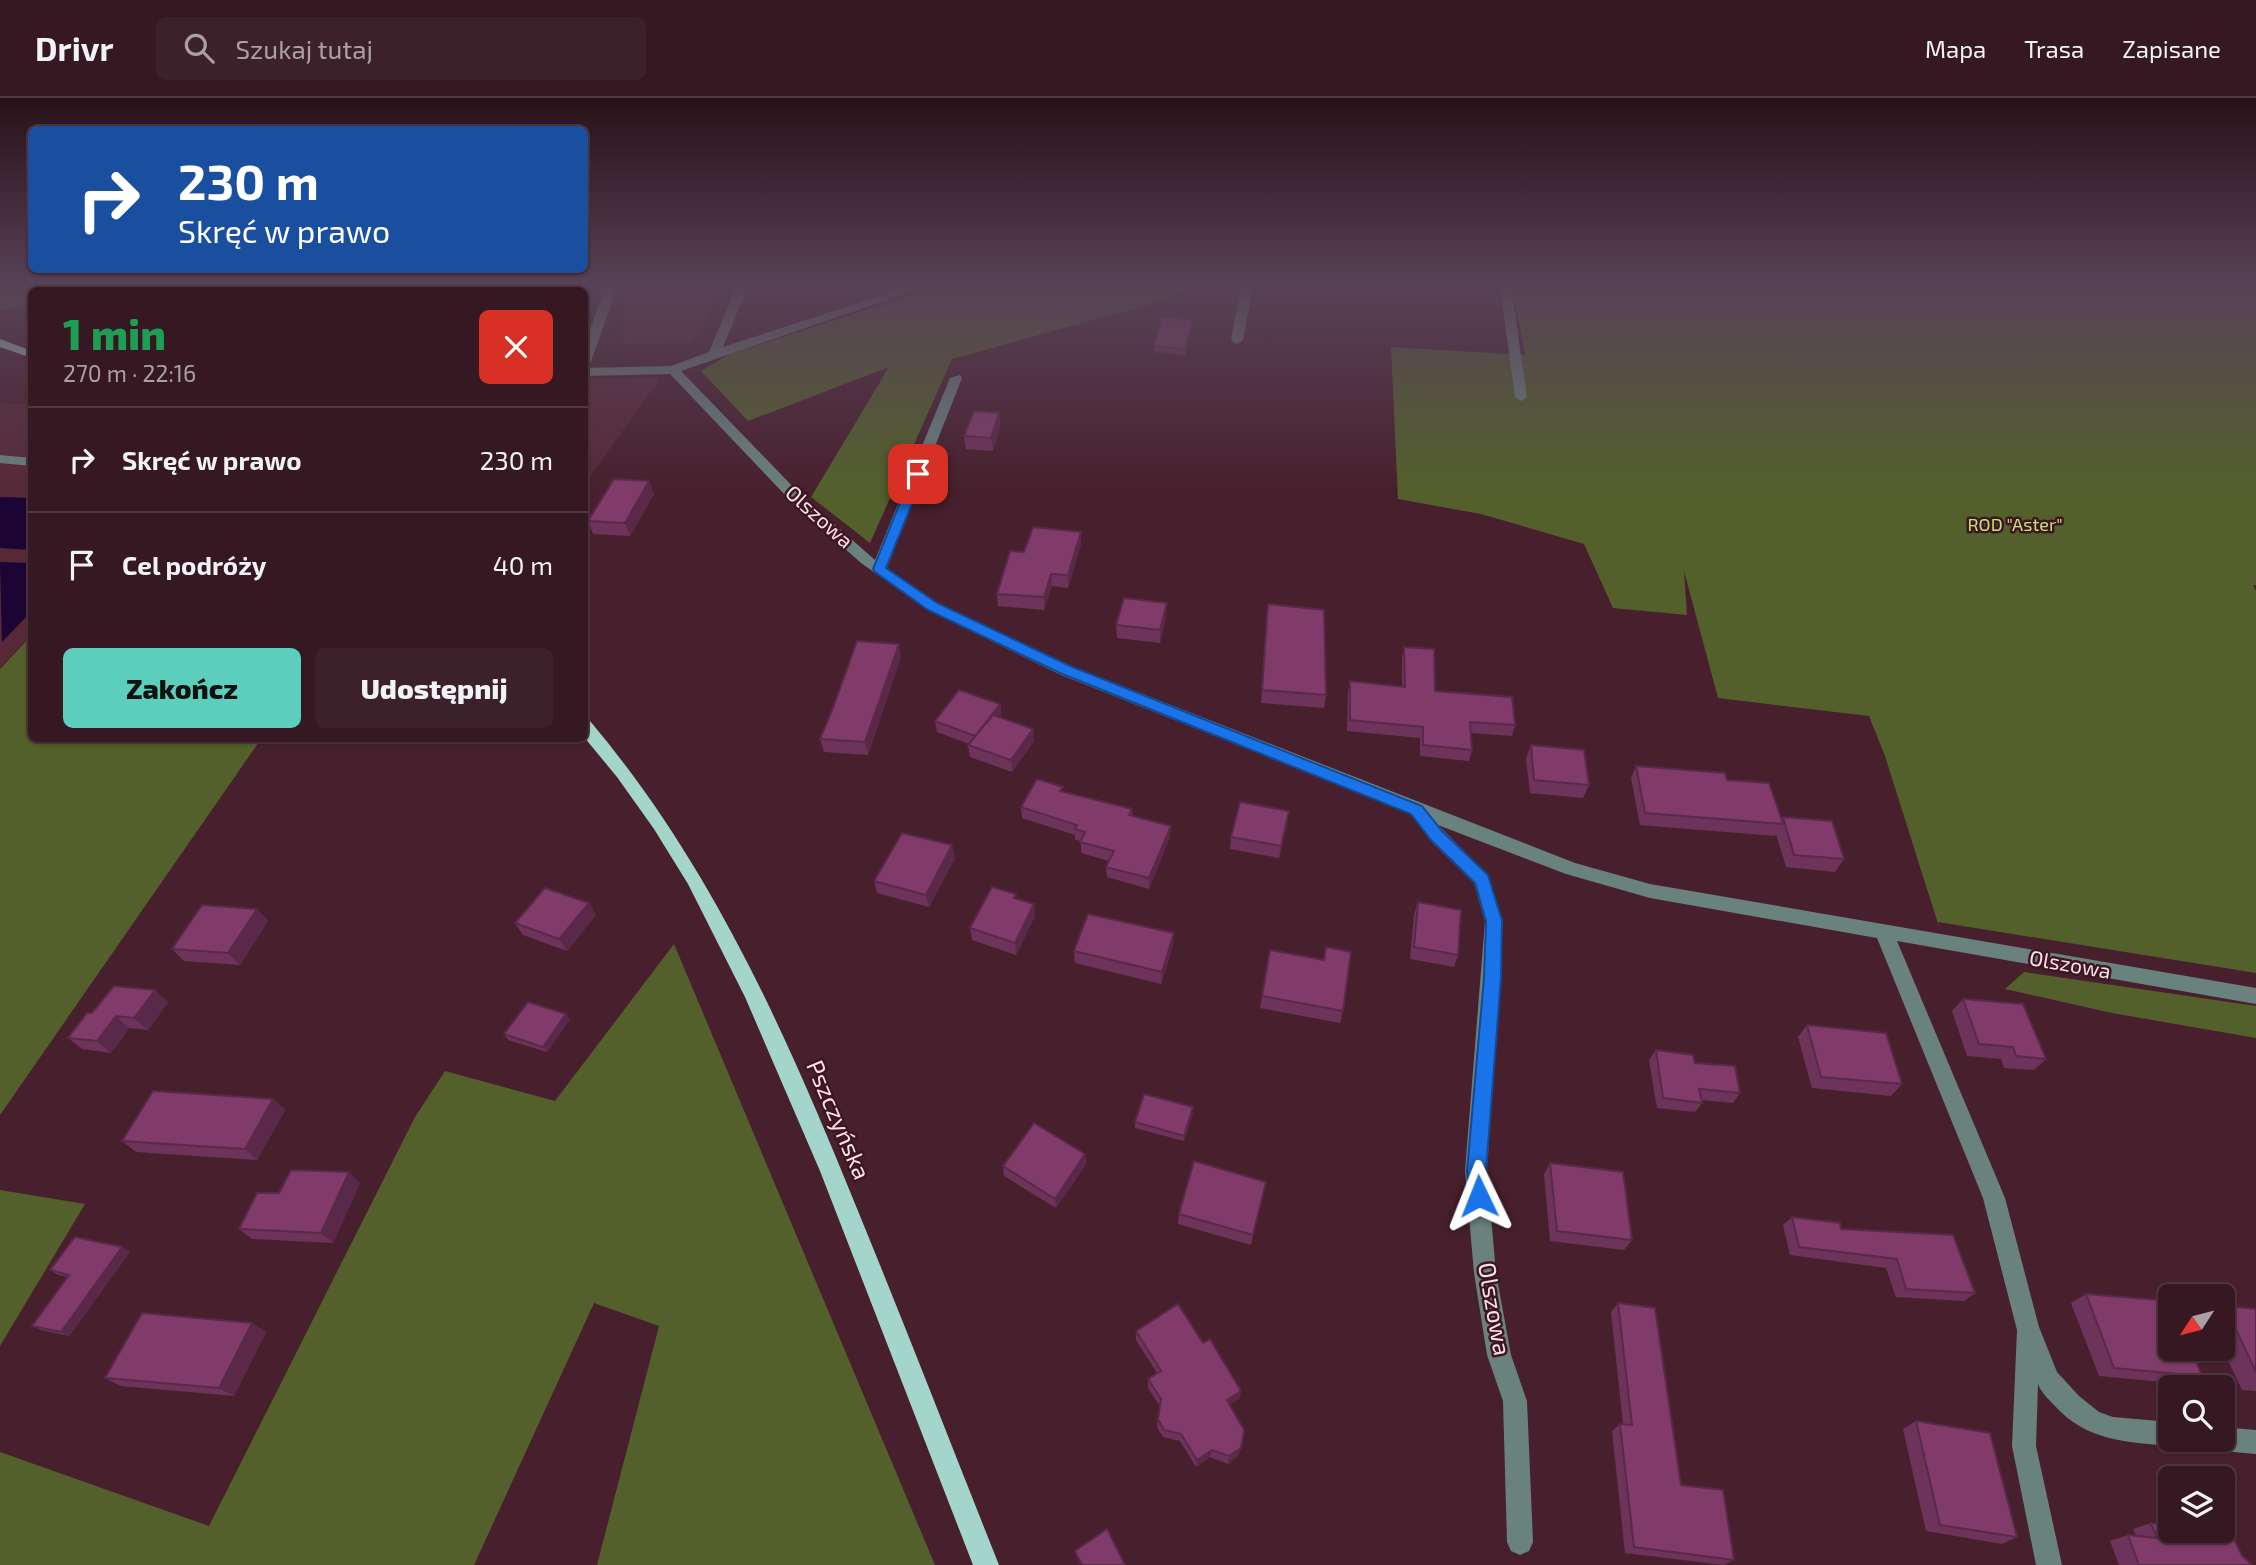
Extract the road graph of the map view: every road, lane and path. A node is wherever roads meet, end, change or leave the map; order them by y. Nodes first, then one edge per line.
1 (713, 354) edge
2 (1515, 354) edge
3 (673, 370) junction
4 (588, 372) edge
5 (956, 378) dead end
6 (1521, 397) dead end
7 (0, 459) edge
8 (28, 462) edge
9 (879, 569) junction
10 (588, 730) edge
11 (1417, 810) junction
12 (1884, 933) junction
13 (2256, 996) edge
14 (2027, 1327) junction
15 (2158, 1433) edge
16 (2235, 1440) edge
17 (2256, 1442) edge
18 (1520, 1542) dead end
19 (986, 1565) edge
20 (2049, 1565) edge

1 - 3 street
2 - 6 street
3 - 4 street
3 - 9 street, Olszowa
5 - 9 street
7 - 8 street
9 - 11 street, Olszowa
10 - 19 main road, Pszczyńska
11 - 12 street, Olszowa
11 - 18 street, Olszowa
12 - 13 street, Olszowa
12 - 14 street
14 - 15 street
14 - 20 street
16 - 17 street

